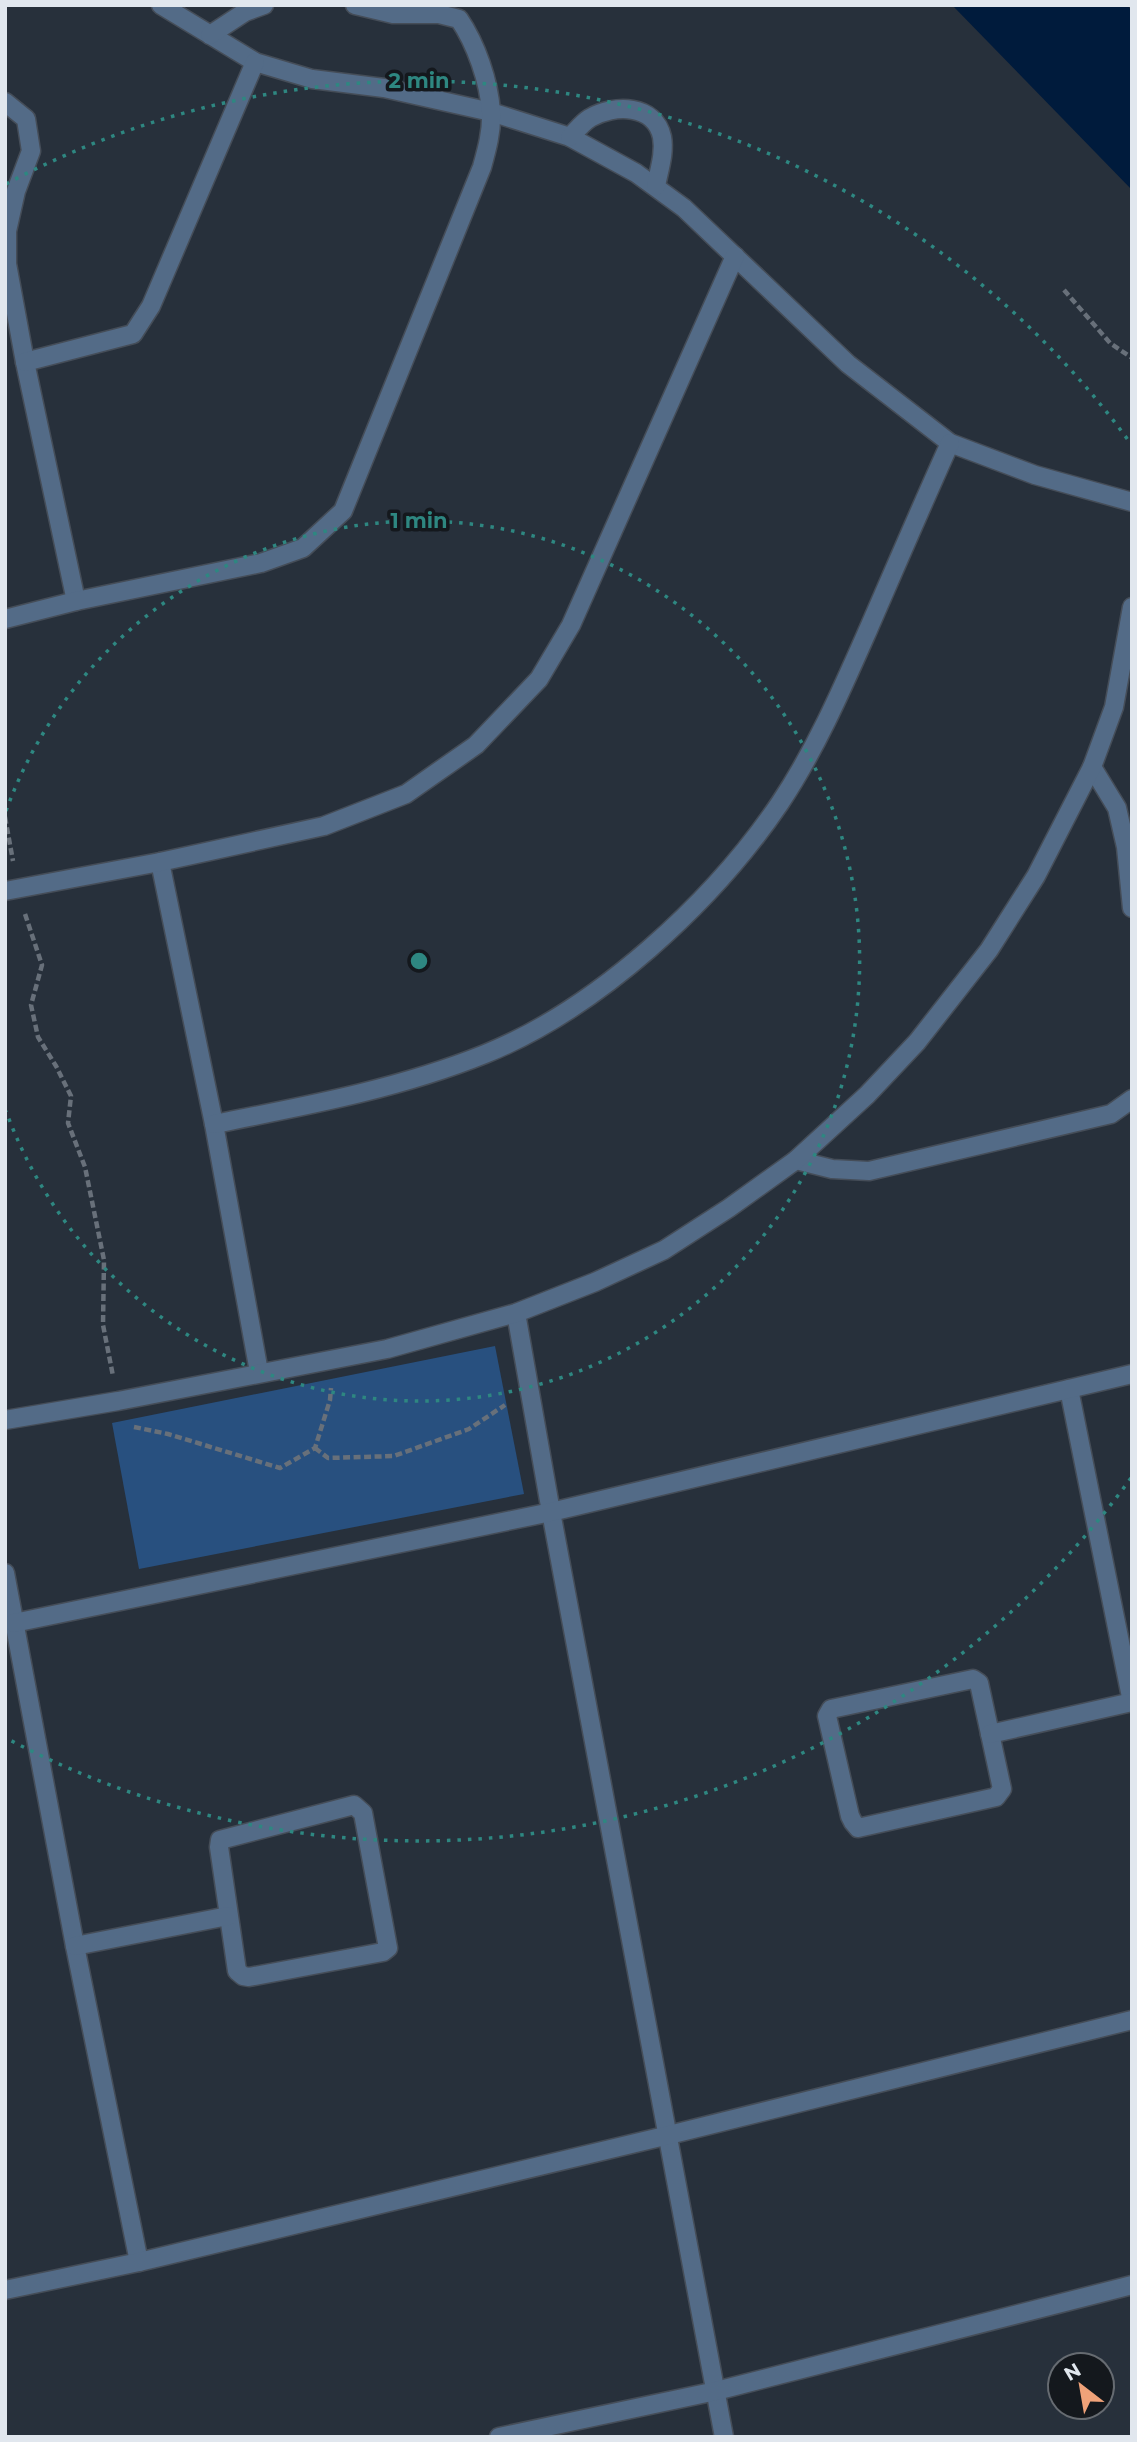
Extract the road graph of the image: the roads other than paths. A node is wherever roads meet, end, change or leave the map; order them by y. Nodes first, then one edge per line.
1 (161, 5) edge
2 (264, 5) edge
3 (355, 5) edge
4 (210, 36) junction
5 (255, 62) junction
6 (5, 102) edge
7 (491, 111) junction
8 (570, 137) junction
9 (656, 186) junction
10 (735, 256) junction
11 (25, 362) junction
12 (950, 443) junction
13 (1132, 502) edge
14 (76, 601) junction
15 (1132, 607) edge
16 (5, 619) edge
17 (1092, 767) junction
18 (160, 862) junction
19 (12, 889) edge
20 (1132, 908) edge
21 (1132, 1099) edge
22 (214, 1124) junction
23 (796, 1160) junction
24 (516, 1313) junction
25 (259, 1372) junction
26 (1132, 1374) edge
27 (1069, 1389) junction
28 (5, 1420) edge
29 (551, 1512) junction
30 (5, 1573) edge
31 (14, 1623) junction
32 (1125, 1633) edge
33 (1132, 1702) edge
34 (990, 1734) junction
35 (228, 1916) junction
36 (75, 1946) junction
37 (1132, 2020) edge
38 (669, 2135) junction
39 (139, 2262) junction
40 (1132, 2285) edge
41 (5, 2290) edge
42 (716, 2391) junction
43 (499, 2437) edge
44 (724, 2437) edge

1 - 4 street
2 - 4 street
3 - 7 street
4 - 5 street
5 - 7 street
5 - 11 street
6 - 11 street
7 - 8 street
7 - 14 street
8 - 9 street
8 - 9 street
9 - 10 street
10 - 12 street
10 - 18 street
11 - 14 street
12 - 13 street
12 - 22 street
14 - 16 street
15 - 17 street
17 - 20 street
17 - 23 street
18 - 19 street
18 - 22 street
21 - 23 street
22 - 25 street
23 - 24 street
24 - 25 street
24 - 29 street
25 - 28 street
26 - 27 street
27 - 29 street
27 - 32 street
29 - 31 street
29 - 38 street
30 - 31 street
31 - 36 street
32 - 33 street
33 - 34 street
34 - 34 street
35 - 35 street
35 - 36 street
36 - 39 street
37 - 38 street
38 - 39 street
38 - 42 street
39 - 41 street
40 - 42 street
42 - 43 street
42 - 44 street

